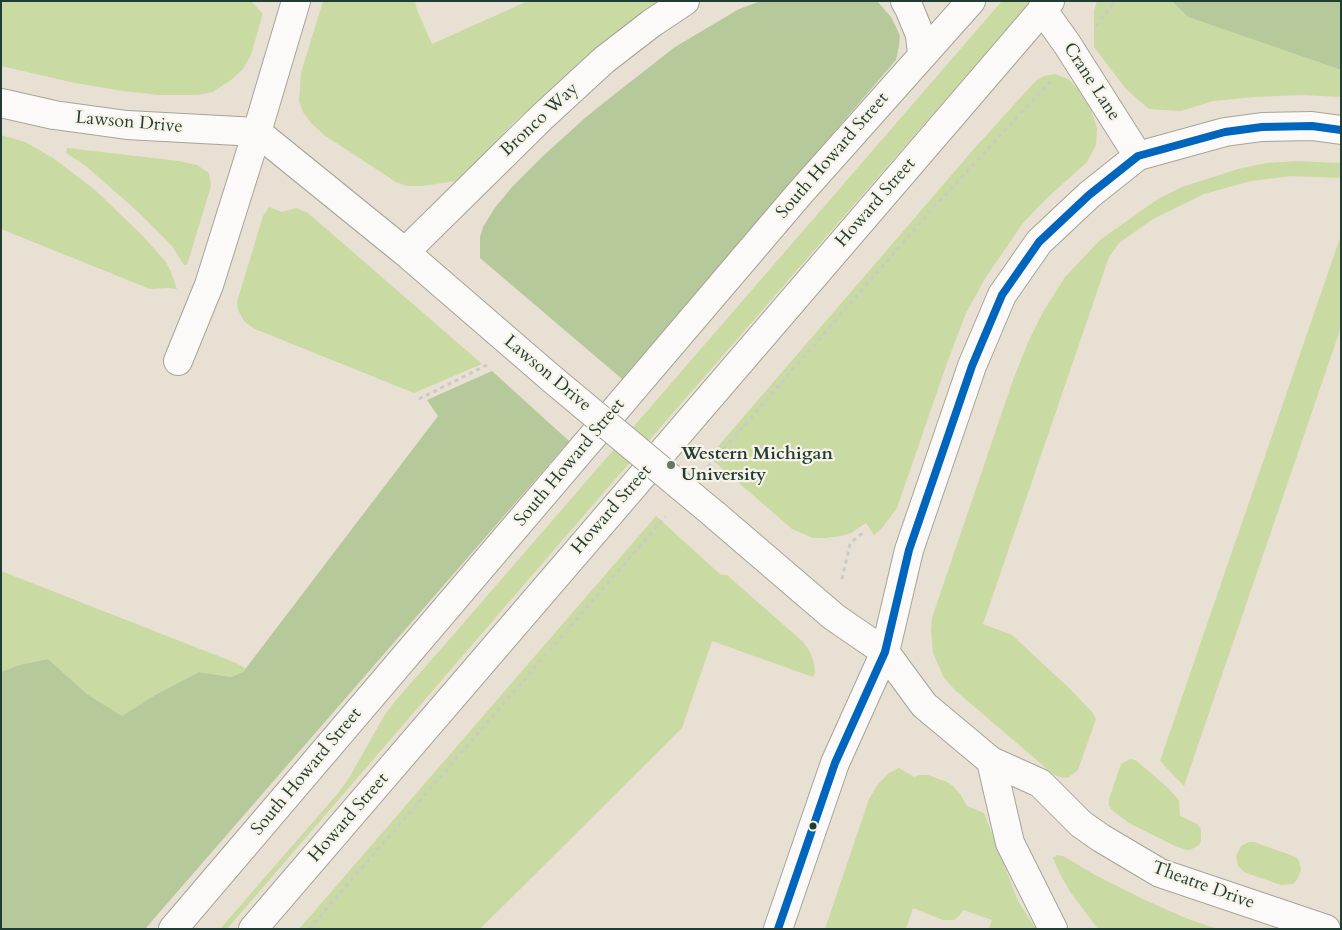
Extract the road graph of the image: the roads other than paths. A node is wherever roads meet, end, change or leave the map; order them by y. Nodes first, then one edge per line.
1 (296, 1) edge
2 (685, 1) edge
3 (905, 1) edge
4 (970, 1) edge
5 (1046, 5) edge
6 (922, 55) junction
7 (1, 103) edge
8 (1341, 130) edge
9 (257, 132) junction
10 (1138, 156) junction
11 (405, 252) junction
12 (178, 360) dead end
13 (886, 652) junction
14 (990, 762) junction
15 (173, 929) edge
16 (253, 929) edge
17 (778, 929) edge
18 (1053, 929) edge
19 (1326, 929) edge

1 - 9 street
2 - 11 street, Bronco Way
3 - 6 street
4 - 6 street, South Howard Street
5 - 10 street, Crane Lane
5 - 16 street, Howard Street
6 - 15 street, South Howard Street
7 - 9 street, Lawson Drive
8 - 10 street
9 - 11 street, Lawson Drive
9 - 12 street
10 - 13 street
11 - 13 street, Lawson Drive, bridge
13 - 14 street, Theatre Drive
13 - 17 street
14 - 18 street
14 - 19 street, Theatre Drive

